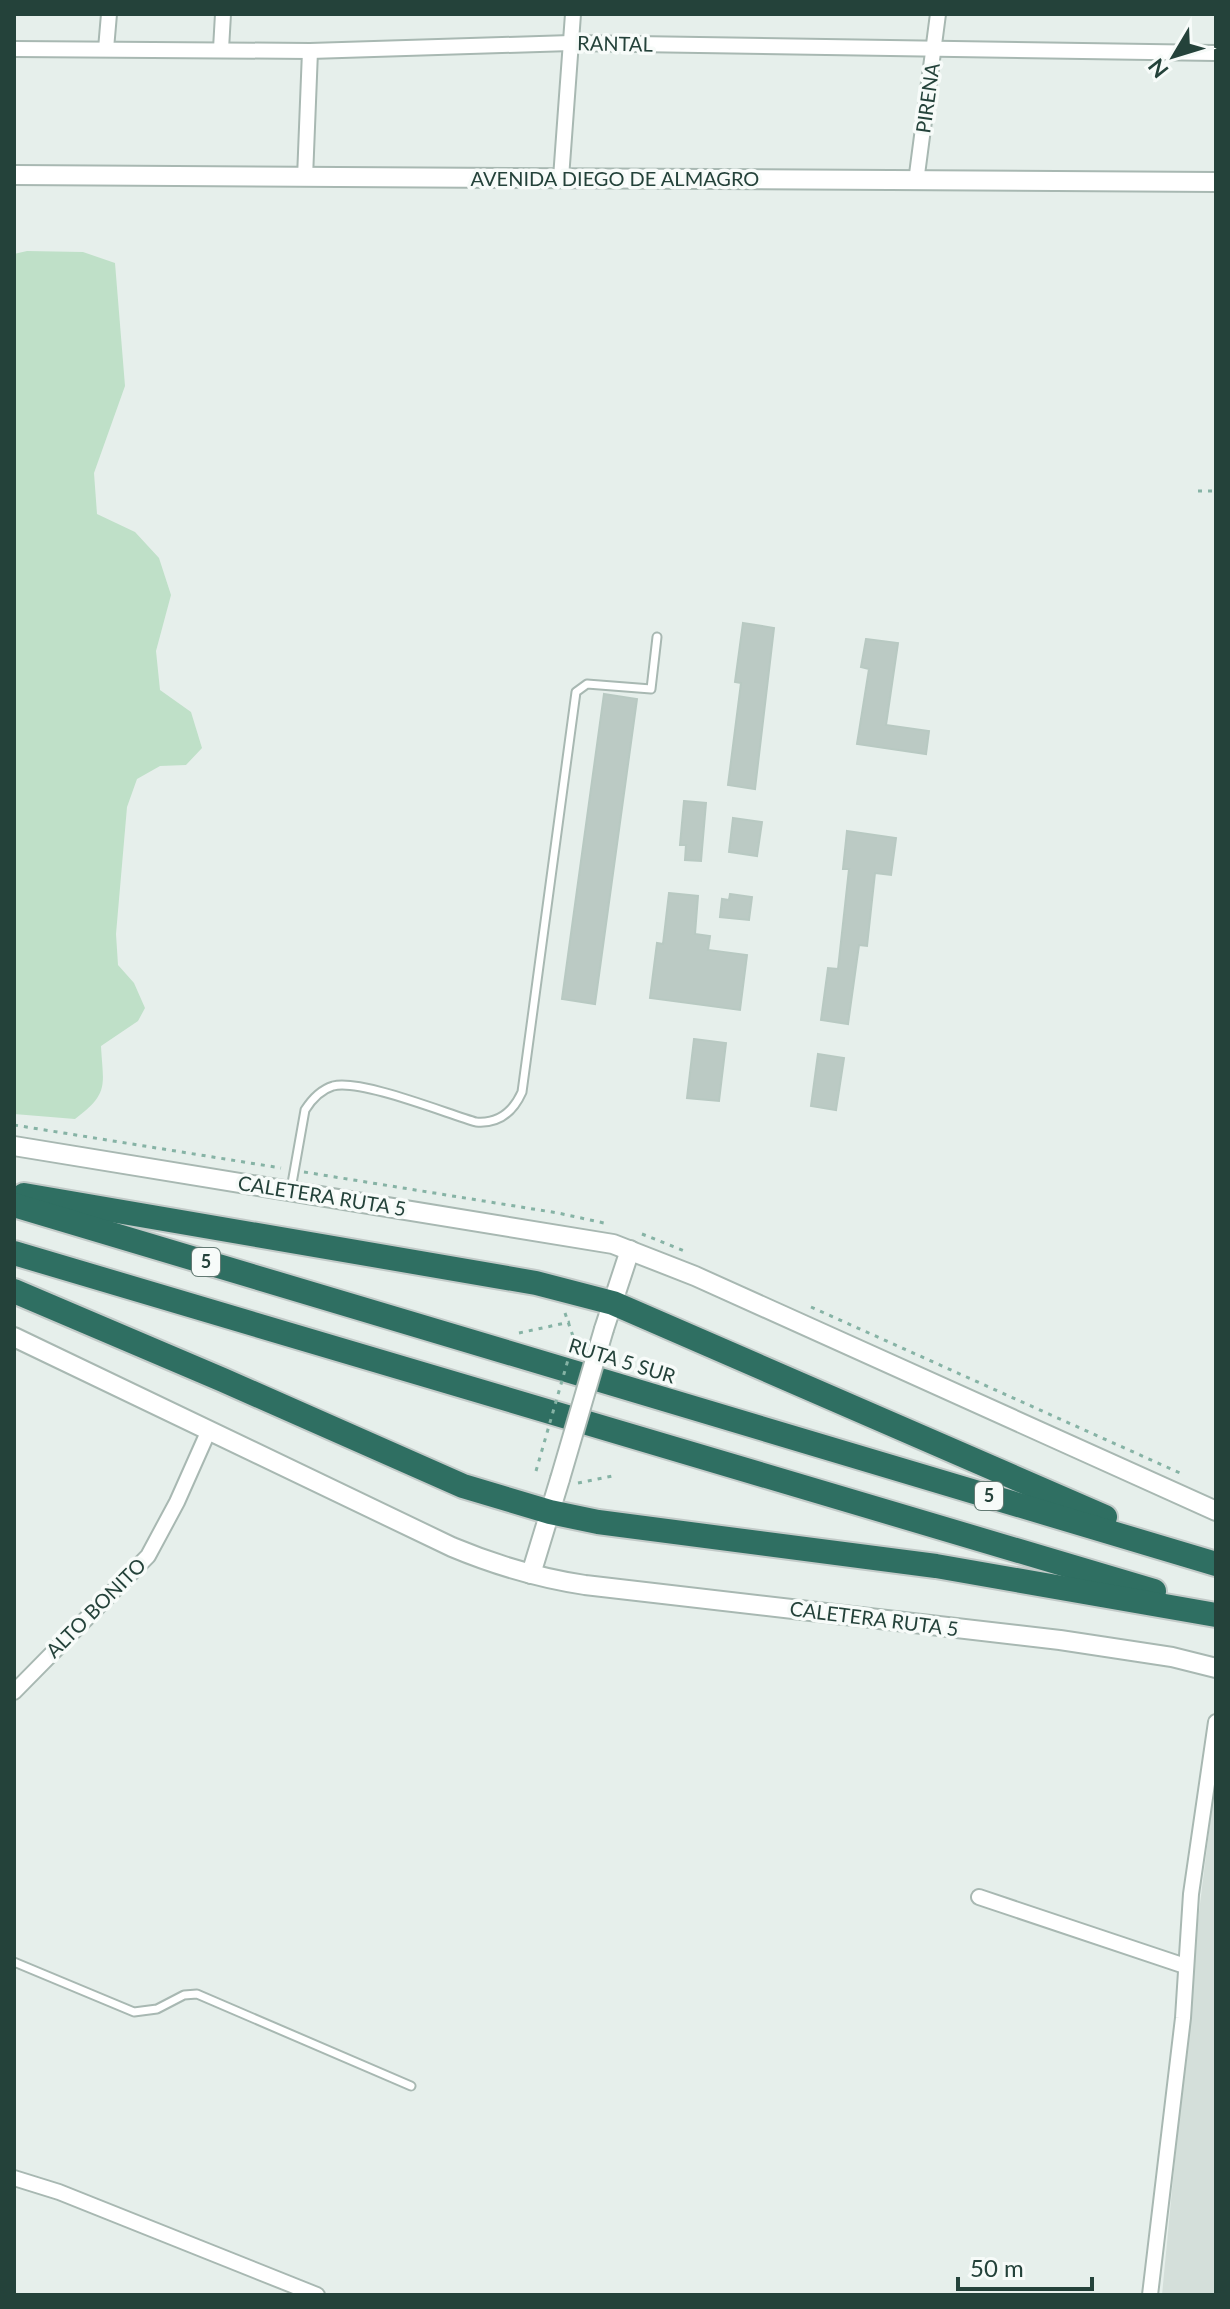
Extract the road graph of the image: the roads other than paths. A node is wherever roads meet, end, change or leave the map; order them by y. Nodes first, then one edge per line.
1 (109, 14) edge
2 (223, 14) edge
3 (573, 14) edge
4 (938, 14) edge
5 (571, 43) junction
6 (935, 48) junction
7 (14, 49) edge
8 (106, 49) junction
9 (221, 49) junction
10 (310, 51) junction
11 (1216, 53) edge
12 (14, 175) edge
13 (305, 178) junction
14 (561, 178) junction
15 (916, 182) junction
16 (1216, 182) edge
17 (657, 637) dead end
18 (14, 1146) edge
19 (291, 1191) junction
20 (14, 1193) edge
21 (14, 1205) edge
22 (630, 1250) junction
23 (14, 1253) edge
24 (14, 1291) edge
25 (613, 1303) junction
26 (14, 1337) edge
27 (209, 1430) junction
28 (1216, 1511) edge
29 (550, 1512) junction
30 (1209, 1562) edge
31 (531, 1574) junction
32 (1216, 1609) edge
33 (1216, 1615) edge
34 (1216, 1668) edge
35 (14, 1692) edge
36 (1216, 1722) edge
37 (979, 1897) dead end
38 (14, 1962) edge
39 (1185, 1966) junction
40 (411, 2086) dead end
41 (14, 2178) edge
42 (317, 2295) edge
43 (1150, 2295) edge

1 - 8 street
2 - 9 street
3 - 5 street
4 - 6 street, PIRENA
5 - 6 street, RANTAL
5 - 10 street, RANTAL
5 - 14 street
6 - 11 street, RANTAL
6 - 15 street, PIRENA
7 - 8 street, RANTAL
8 - 9 street, RANTAL
9 - 10 street, RANTAL
10 - 13 street
12 - 13 street, AVENIDA DIEGO DE ALMAGRO
13 - 14 street, AVENIDA DIEGO DE ALMAGRO
14 - 15 street, AVENIDA DIEGO DE ALMAGRO
15 - 16 street, AVENIDA DIEGO DE ALMAGRO
17 - 19 lane
18 - 19 street, CALETERA RUTA 5
19 - 22 street, CALETERA RUTA 5
20 - 25 highway
21 - 30 highway, RUTA 5 SUR / 5
22 - 25 street
22 - 28 street, CALETERA RUTA 5
23 - 32 highway, 5
24 - 29 highway
25 - 29 street, bridge
25 - 30 highway
26 - 27 street, CALETERA RUTA 5
27 - 31 street, CALETERA RUTA 5
27 - 35 street, ALTO BONITO
29 - 31 street
29 - 33 highway
31 - 34 street, CALETERA RUTA 5
36 - 39 street
37 - 39 street
38 - 40 lane
39 - 43 street
41 - 42 street

